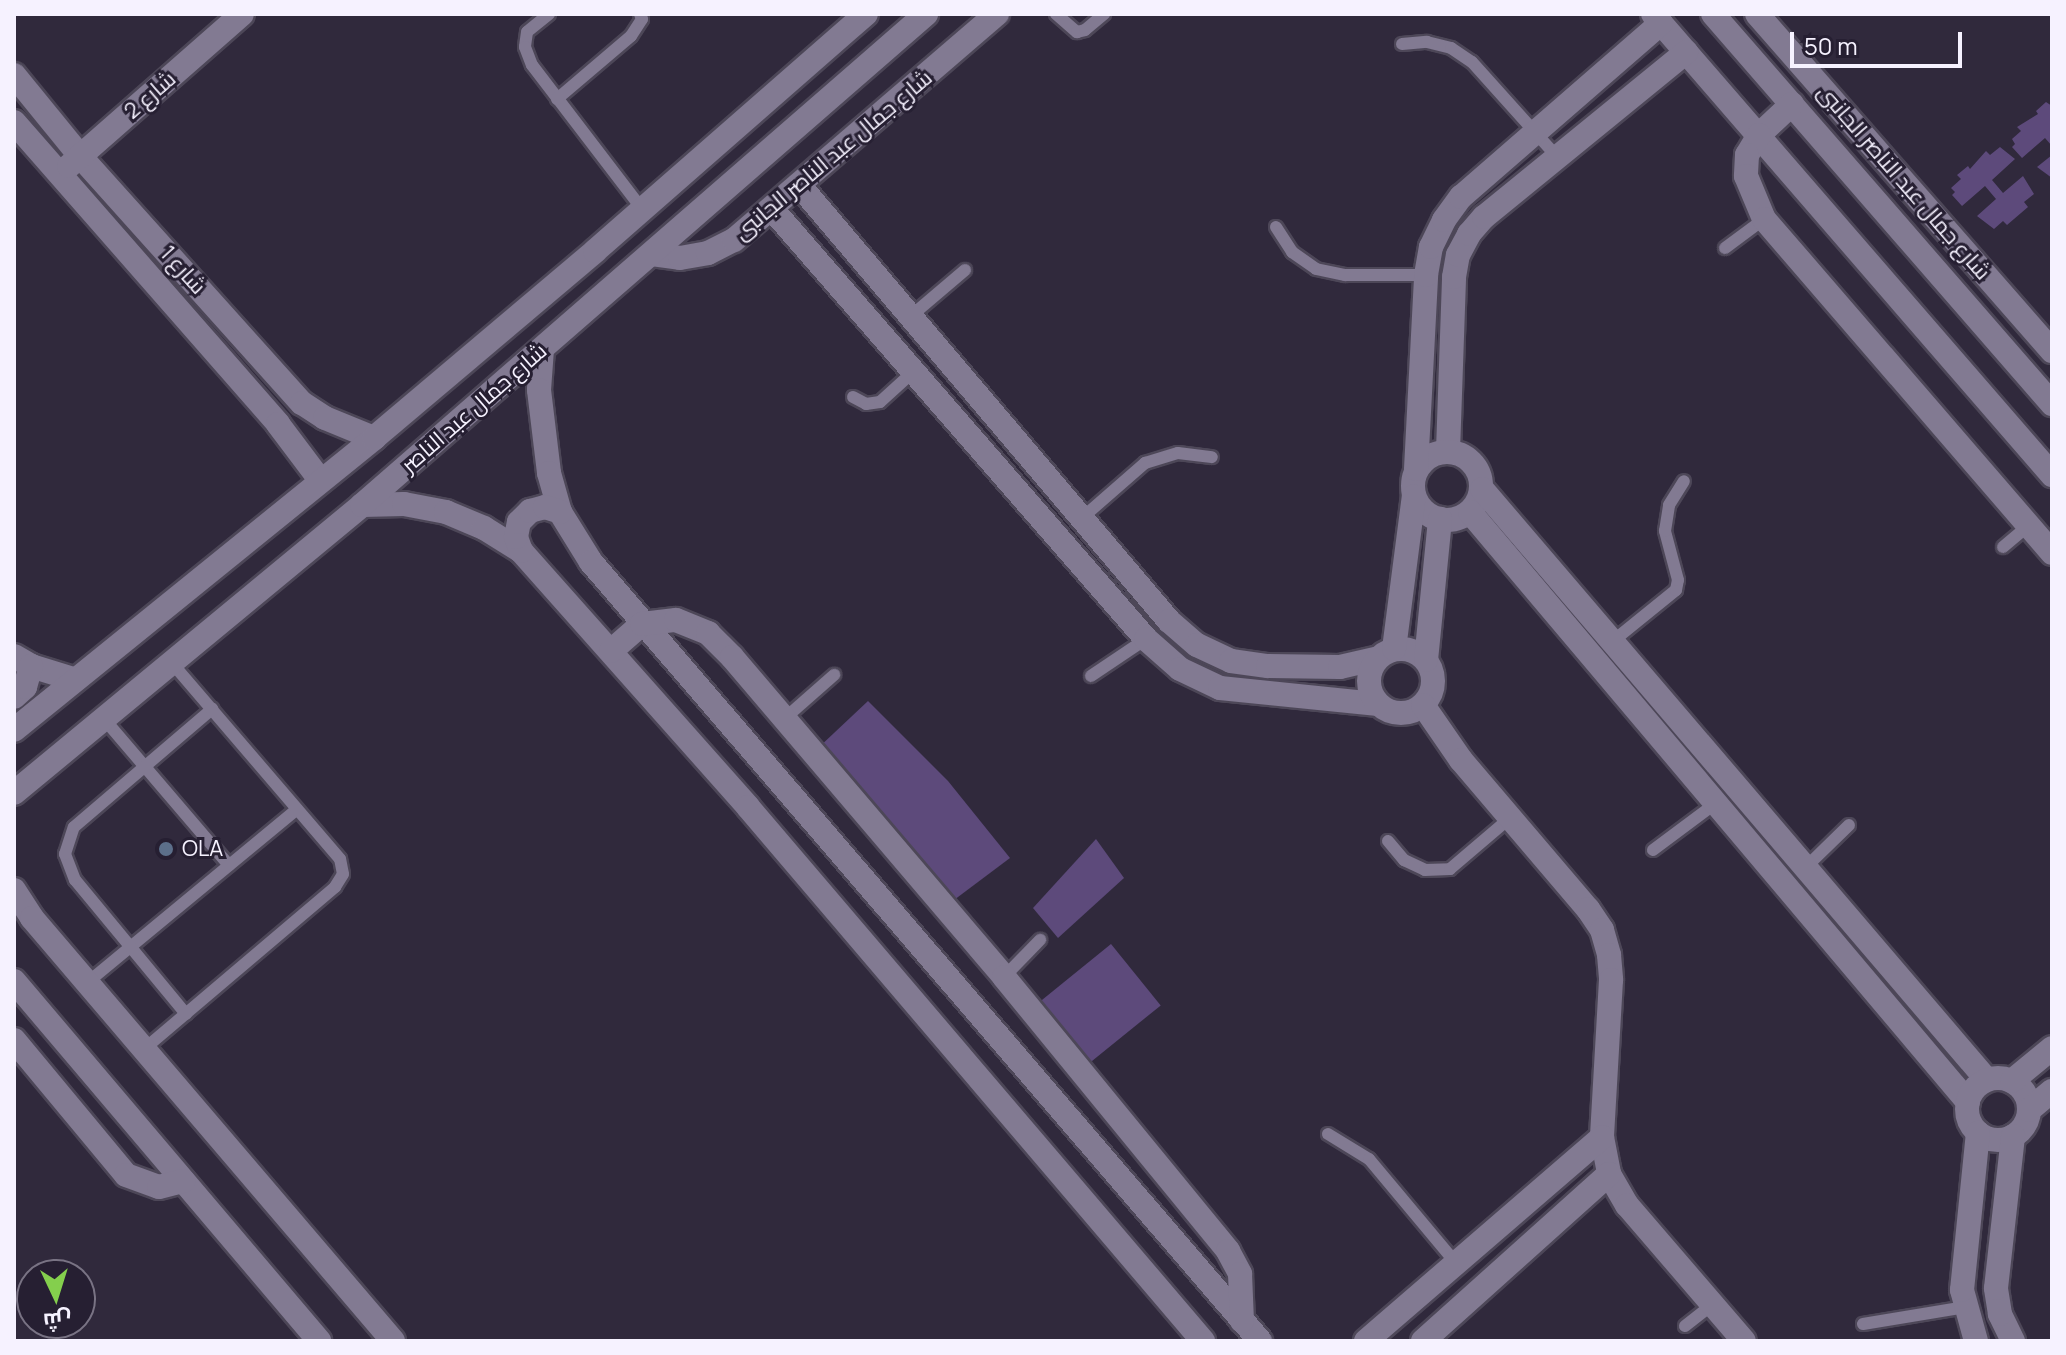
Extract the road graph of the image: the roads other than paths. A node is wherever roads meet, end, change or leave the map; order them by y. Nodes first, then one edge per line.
1 (242, 14) edge
2 (549, 14) edge
3 (640, 14) edge
4 (866, 14) edge
5 (926, 14) edge
6 (997, 14) edge
7 (1056, 14) edge
8 (1104, 14) edge
9 (1713, 14) edge
10 (1757, 14) edge
11 (1657, 18) edge
12 (1402, 44) dead end
13 (1686, 52) junction
14 (14, 75) edge
15 (557, 99) junction
16 (1792, 104) junction
17 (14, 122) edge
18 (1536, 132) junction
19 (1759, 135) junction
20 (80, 156) junction
21 (1558, 158) junction
22 (58, 174) junction
23 (800, 186) junction
24 (772, 209) junction
25 (643, 210) junction
26 (1764, 219) junction
27 (1276, 227) dead end
28 (1725, 248) dead end
29 (652, 254) junction
30 (965, 270) dead end
31 (1426, 275) junction
32 (911, 316) junction
33 (2050, 345) edge
34 (542, 349) junction
35 (913, 372) junction
36 (853, 397) dead end
37 (2052, 404) edge
38 (1001, 422) junction
39 (374, 438) junction
40 (975, 443) junction
41 (1448, 451) junction
42 (1212, 457) dead end
43 (1416, 469) junction
44 (2052, 475) edge
45 (321, 481) junction
46 (1684, 481) dead end
47 (1482, 489) junction
48 (1414, 496) junction
49 (362, 505) junction
50 (560, 512) junction
51 (1470, 512) junction
52 (1082, 518) junction
53 (1440, 519) junction
54 (2028, 526) junction
55 (2003, 547) dead end
56 (521, 551) junction
57 (2052, 553) edge
58 (642, 624) junction
59 (1146, 639) junction
60 (1613, 641) junction
61 (611, 651) junction
62 (1385, 654) junction
63 (1426, 660) junction
64 (23, 661) edge
65 (172, 663) junction
66 (834, 675) dead end
67 (1091, 676) dead end
68 (73, 679) junction
69 (14, 697) edge
70 (1378, 704) junction
71 (1423, 705) junction
72 (212, 709) junction
73 (784, 719) junction
74 (105, 720) junction
75 (14, 730) edge
76 (145, 766) junction
77 (779, 781) junction
78 (14, 793) edge
79 (1716, 803) junction
80 (748, 807) junction
81 (297, 809) junction
82 (1510, 818) junction
83 (1849, 825) dead end
84 (1388, 841) dead end
85 (1653, 850) dead end
86 (229, 865) junction
87 (1806, 867) junction
88 (14, 890) edge
89 (1040, 940) dead end
90 (130, 947) junction
91 (1004, 977) junction
92 (14, 981) edge
93 (88, 982) junction
94 (186, 1014) junction
95 (14, 1040) edge
96 (2052, 1048) edge
97 (143, 1050) junction
98 (1987, 1080) junction
99 (2012, 1081) junction
100 (2052, 1091) edge
101 (1968, 1102) junction
102 (2029, 1110) junction
103 (1978, 1133) junction
104 (1328, 1134) dead end
105 (2013, 1136) junction
106 (1602, 1137) junction
107 (1609, 1174) junction
108 (183, 1181) junction
109 (1450, 1268) junction
110 (1468, 1300) junction
111 (1713, 1304) junction
112 (1966, 1307) junction
113 (1242, 1321) junction
114 (1863, 1324) dead end
115 (1685, 1326) dead end
116 (319, 1341) edge
117 (393, 1341) edge
118 (1203, 1341) edge
119 (1260, 1341) edge
120 (1366, 1341) edge
121 (1423, 1341) edge
122 (1744, 1341) edge
123 (1976, 1341) edge
124 (2013, 1341) edge

1 - 20 street, شارع 2
2 - 15 lane
3 - 15 lane
4 - 25 street, شارع جمال عبد الناصر
5 - 29 street, شارع جمال عبد الناصر
6 - 23 street, شارع جمال عبد الناصر الجانبى
7 - 8 lane
9 - 16 street
10 - 33 street, شارع جمال عبد الناصر الجانبى
11 - 13 street
11 - 18 street
12 - 18 lane
13 - 19 street
13 - 21 street
14 - 20 street, شارع 1
15 - 25 lane
16 - 19 street
16 - 37 street
17 - 22 street, شارع 1
18 - 21 lane
18 - 31 street
19 - 26 street
19 - 44 street
20 - 22 street, شارع 2
20 - 39 street, شارع 1
21 - 41 street
22 - 45 street, شارع 1
23 - 24 street, شارع جمال عبد الناصر الجانبى
23 - 32 street
24 - 29 street, شارع جمال عبد الناصر الجانبى
24 - 35 street
25 - 39 street, شارع جمال عبد الناصر
26 - 28 lane
26 - 54 street
27 - 31 lane
29 - 34 street, شارع جمال عبد الناصر
30 - 32 lane
31 - 43 street
32 - 38 street
34 - 49 street, شارع جمال عبد الناصر
34 - 50 street
35 - 36 lane
35 - 40 street
38 - 40 street
38 - 52 street
39 - 45 street, شارع جمال عبد الناصر
40 - 59 street
41 - 43 street
41 - 47 street
42 - 52 lane
43 - 48 street
45 - 68 street, شارع جمال عبد الناصر
46 - 60 lane
47 - 51 street
47 - 60 street
48 - 53 street
48 - 62 street
49 - 56 street
49 - 65 street, شارع جمال عبد الناصر
50 - 56 street
50 - 58 street
51 - 53 street
51 - 79 street
52 - 62 street
53 - 63 street
54 - 55 lane
54 - 57 street
56 - 61 street
58 - 61 street
58 - 73 street
58 - 77 street
59 - 67 lane
59 - 70 street
60 - 87 street
61 - 80 street
62 - 63 street
62 - 70 street
63 - 71 street
64 - 68 street
64 - 69 street
65 - 72 lane
65 - 74 street, شارع جمال عبد الناصر
66 - 73 lane
68 - 75 street, شارع جمال عبد الناصر
70 - 71 street
71 - 82 street
72 - 76 lane
72 - 81 lane
73 - 91 street
74 - 76 lane
74 - 78 street, شارع جمال عبد الناصر
76 - 86 lane
76 - 90 lane
77 - 80 street
77 - 113 street
79 - 85 lane
79 - 101 street
80 - 118 street
81 - 86 lane
81 - 94 lane
82 - 84 lane
82 - 106 street
83 - 87 lane
86 - 90 lane
87 - 98 street
88 - 93 street
89 - 91 lane
90 - 93 lane
90 - 94 lane
91 - 113 street
92 - 108 street
93 - 97 street
94 - 97 lane
95 - 108 street
96 - 99 street
97 - 117 street
98 - 99 street
98 - 101 street
99 - 102 street
100 - 102 street
101 - 103 street
102 - 105 street
103 - 105 street
103 - 112 street
104 - 109 lane
105 - 124 street
106 - 107 street
106 - 109 street
107 - 110 street
107 - 111 street
108 - 116 street
109 - 110 street
109 - 120 street
110 - 121 street
111 - 115 lane
111 - 122 street
112 - 114 lane
112 - 123 street
113 - 119 street

